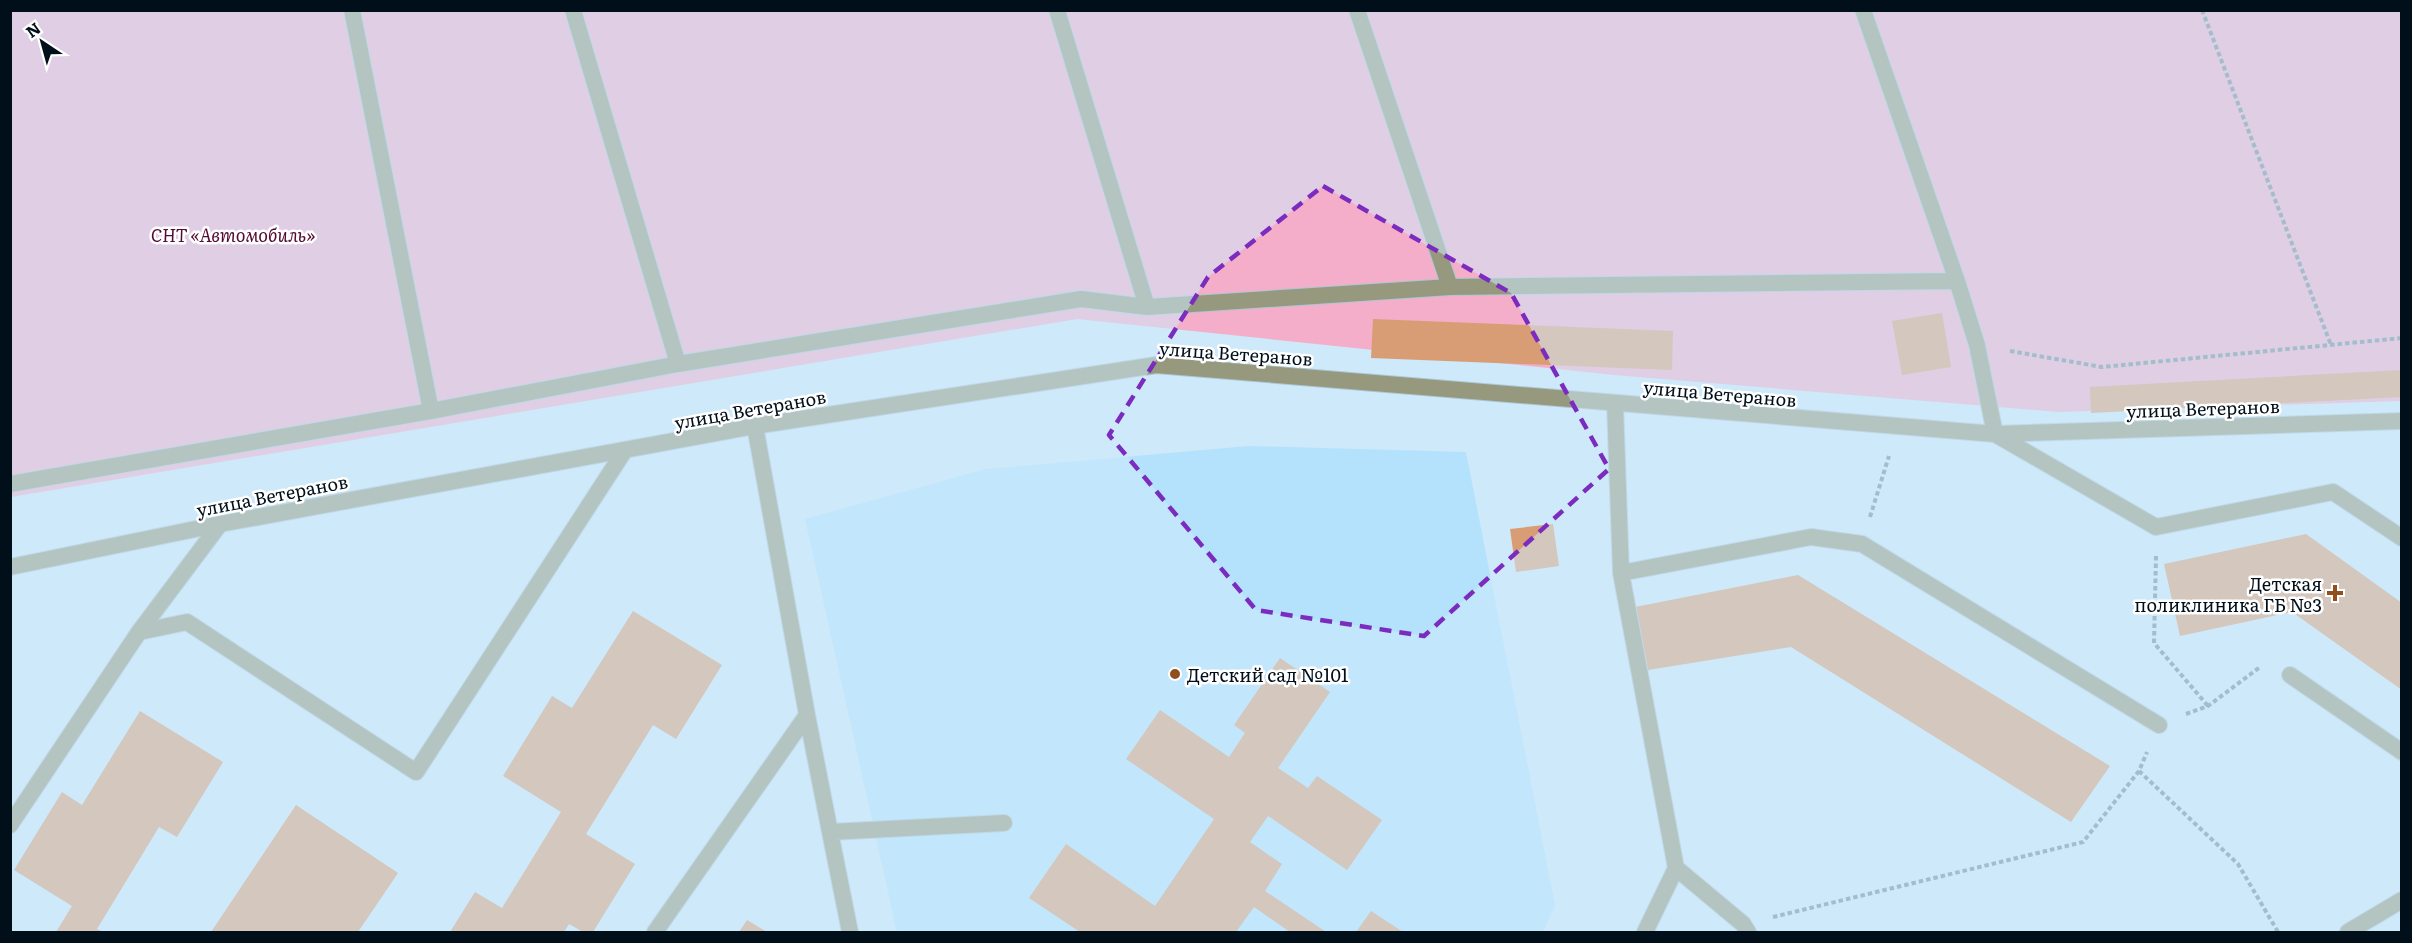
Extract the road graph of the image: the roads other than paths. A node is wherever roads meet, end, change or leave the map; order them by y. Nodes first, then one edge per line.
1 (352, 10) edge
2 (573, 10) edge
3 (1058, 10) edge
4 (1357, 10) edge
5 (1863, 10) edge
6 (1957, 281) junction
7 (1449, 287) junction
8 (1147, 307) junction
9 (678, 364) junction
10 (1615, 404) junction
11 (431, 411) junction
12 (2402, 421) edge
13 (755, 426) junction
14 (1995, 434) junction
15 (625, 450) junction
16 (10, 484) edge
17 (220, 524) junction
18 (2402, 538) edge
19 (10, 567) edge
20 (1621, 573) junction
21 (139, 632) junction
22 (2290, 675) road end
23 (807, 715) junction
24 (2159, 725) road end
25 (2402, 752) edge
26 (1004, 823) dead end
27 (10, 825) edge
28 (830, 832) junction
29 (1676, 868) junction
30 (2402, 900) edge
31 (1745, 928) edge
32 (655, 933) edge
33 (850, 933) edge
34 (1645, 933) edge
35 (2348, 933) edge

1 - 11 street
2 - 9 street
3 - 8 street
4 - 7 street
5 - 6 street
6 - 7 street
6 - 14 street
7 - 8 street
8 - 9 street
9 - 11 street
10 - 13 street, улица Ветеранов
10 - 14 street, улица Ветеранов
10 - 20 street
11 - 16 street
12 - 14 street, улица Ветеранов
13 - 15 street, улица Ветеранов
13 - 23 street
14 - 18 street
15 - 17 street, улица Ветеранов
15 - 21 street
17 - 19 street, улица Ветеранов
17 - 21 street
20 - 24 street
20 - 29 street
21 - 27 street
22 - 25 street
23 - 28 street
23 - 32 street
26 - 28 street
28 - 33 street
29 - 31 street
29 - 34 street
30 - 35 street

